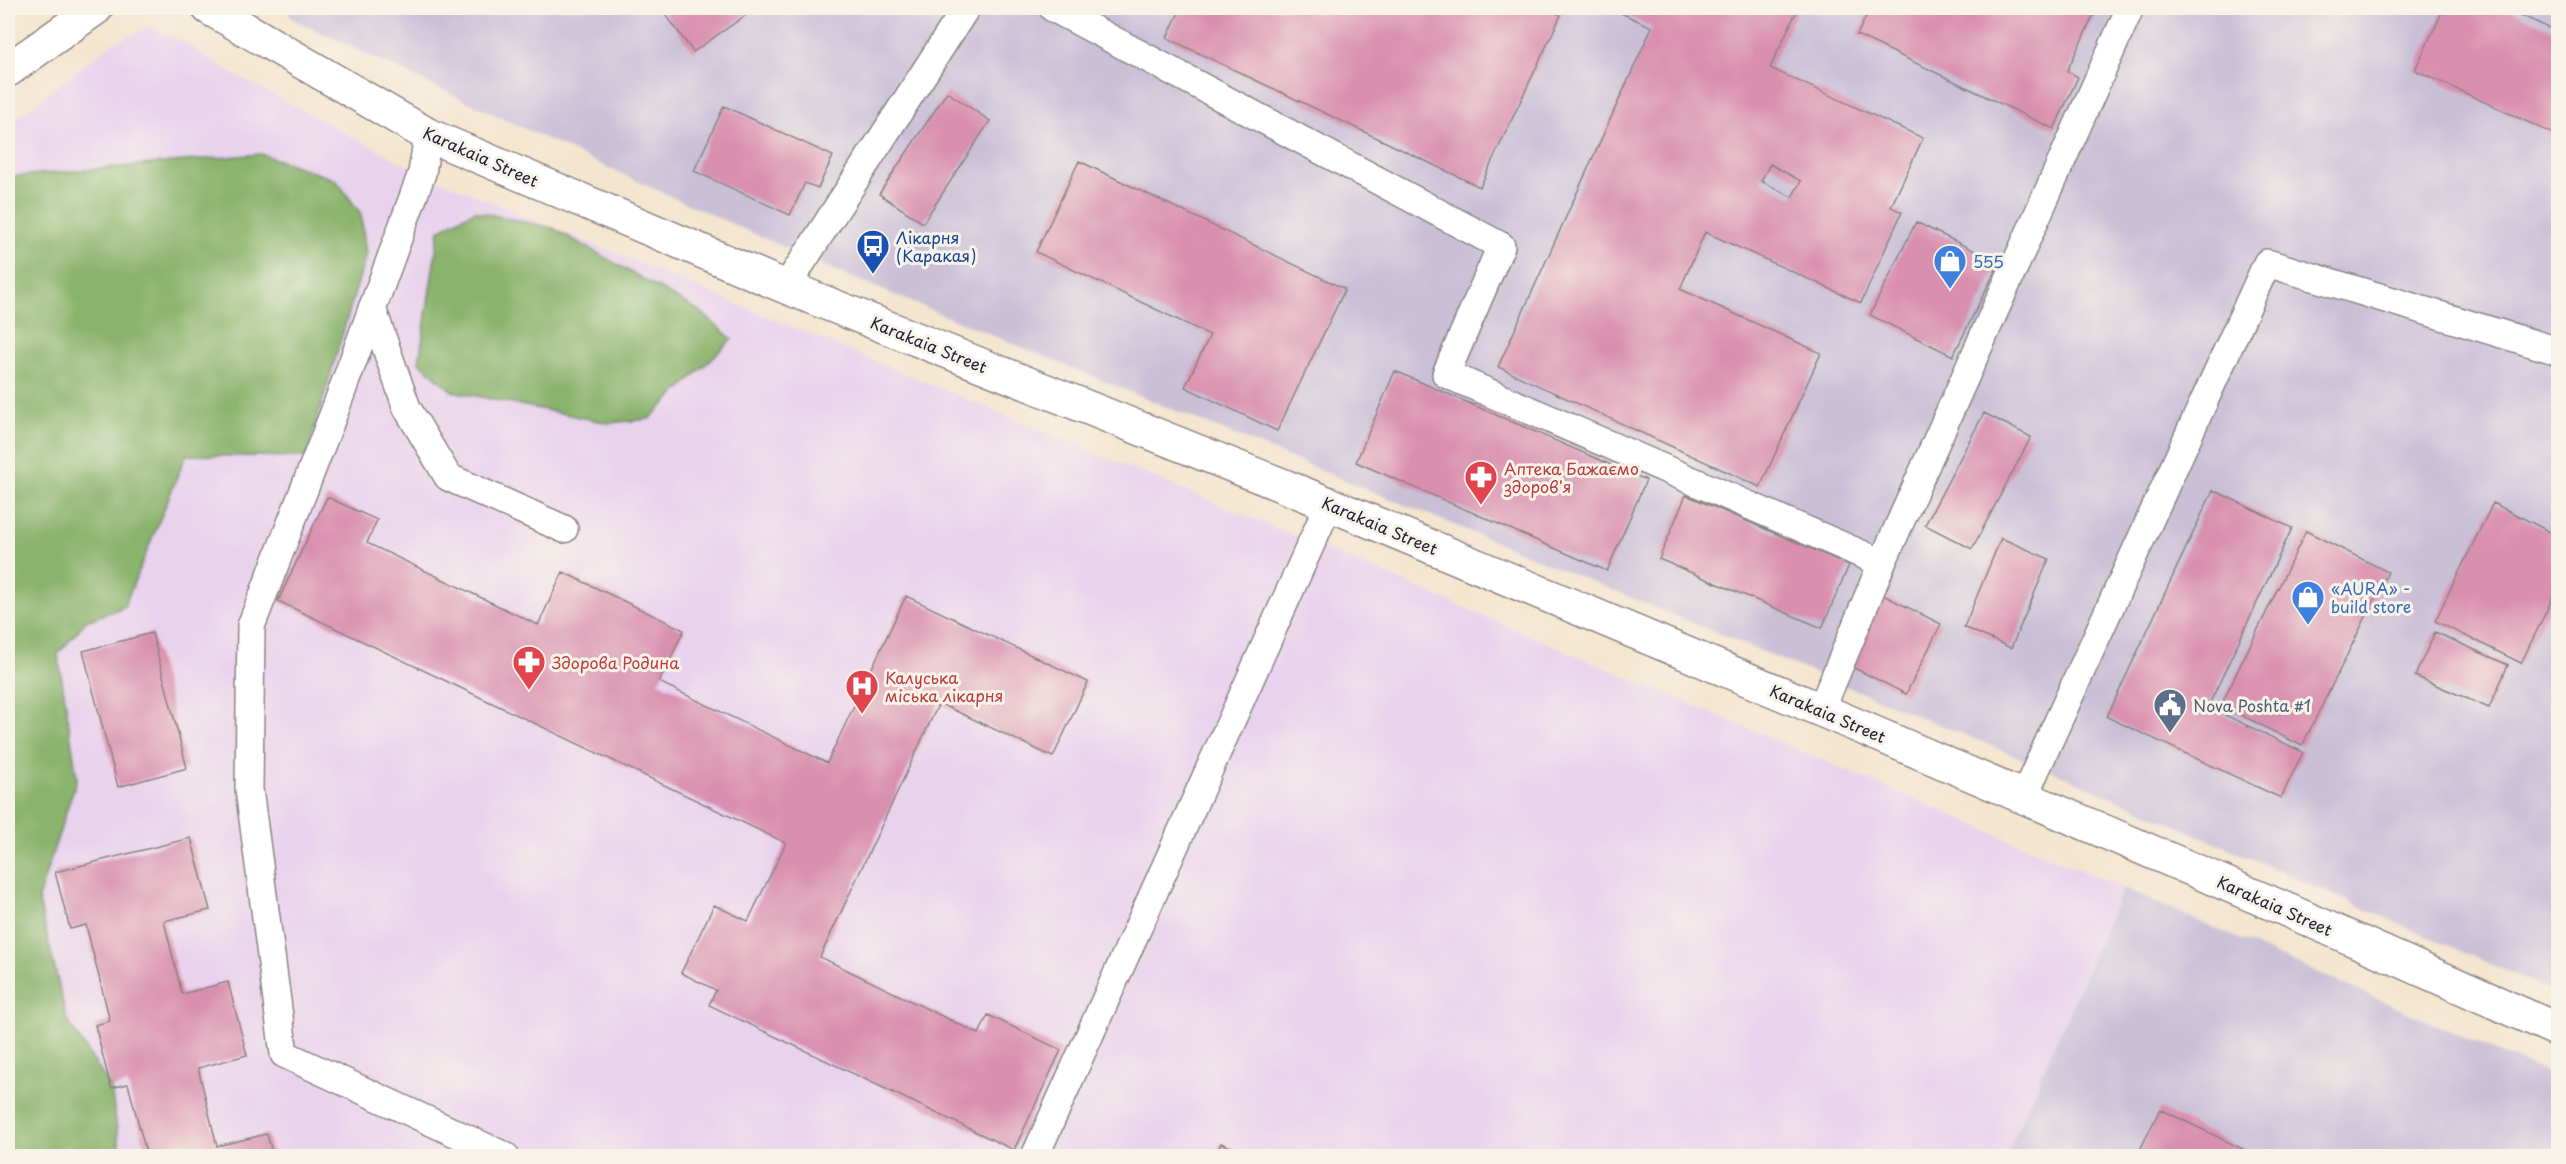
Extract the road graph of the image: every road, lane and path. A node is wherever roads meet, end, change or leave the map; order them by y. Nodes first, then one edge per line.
1 (96, 8) edge
2 (209, 8) edge
3 (966, 8) edge
4 (1053, 8) edge
5 (2130, 8) edge
6 (8, 70) edge
7 (428, 135) junction
8 (786, 287) junction
9 (372, 308) junction
10 (2559, 351) edge
11 (1329, 504) junction
12 (564, 529) dead end
13 (1882, 564) junction
14 (1821, 710) junction
15 (2024, 796) junction
16 (2559, 1030) edge
17 (505, 1156) edge
18 (1035, 1156) edge

1 - 6 street
2 - 7 street, Karakaia Street
3 - 8 lane
4 - 13 lane
5 - 13 lane
7 - 8 street, Karakaia Street
7 - 9 lane
8 - 11 street, Karakaia Street
9 - 12 lane
9 - 17 lane
10 - 15 lane
11 - 14 street, Karakaia Street
11 - 18 lane
13 - 14 lane
14 - 15 street, Karakaia Street
15 - 16 street, Karakaia Street

